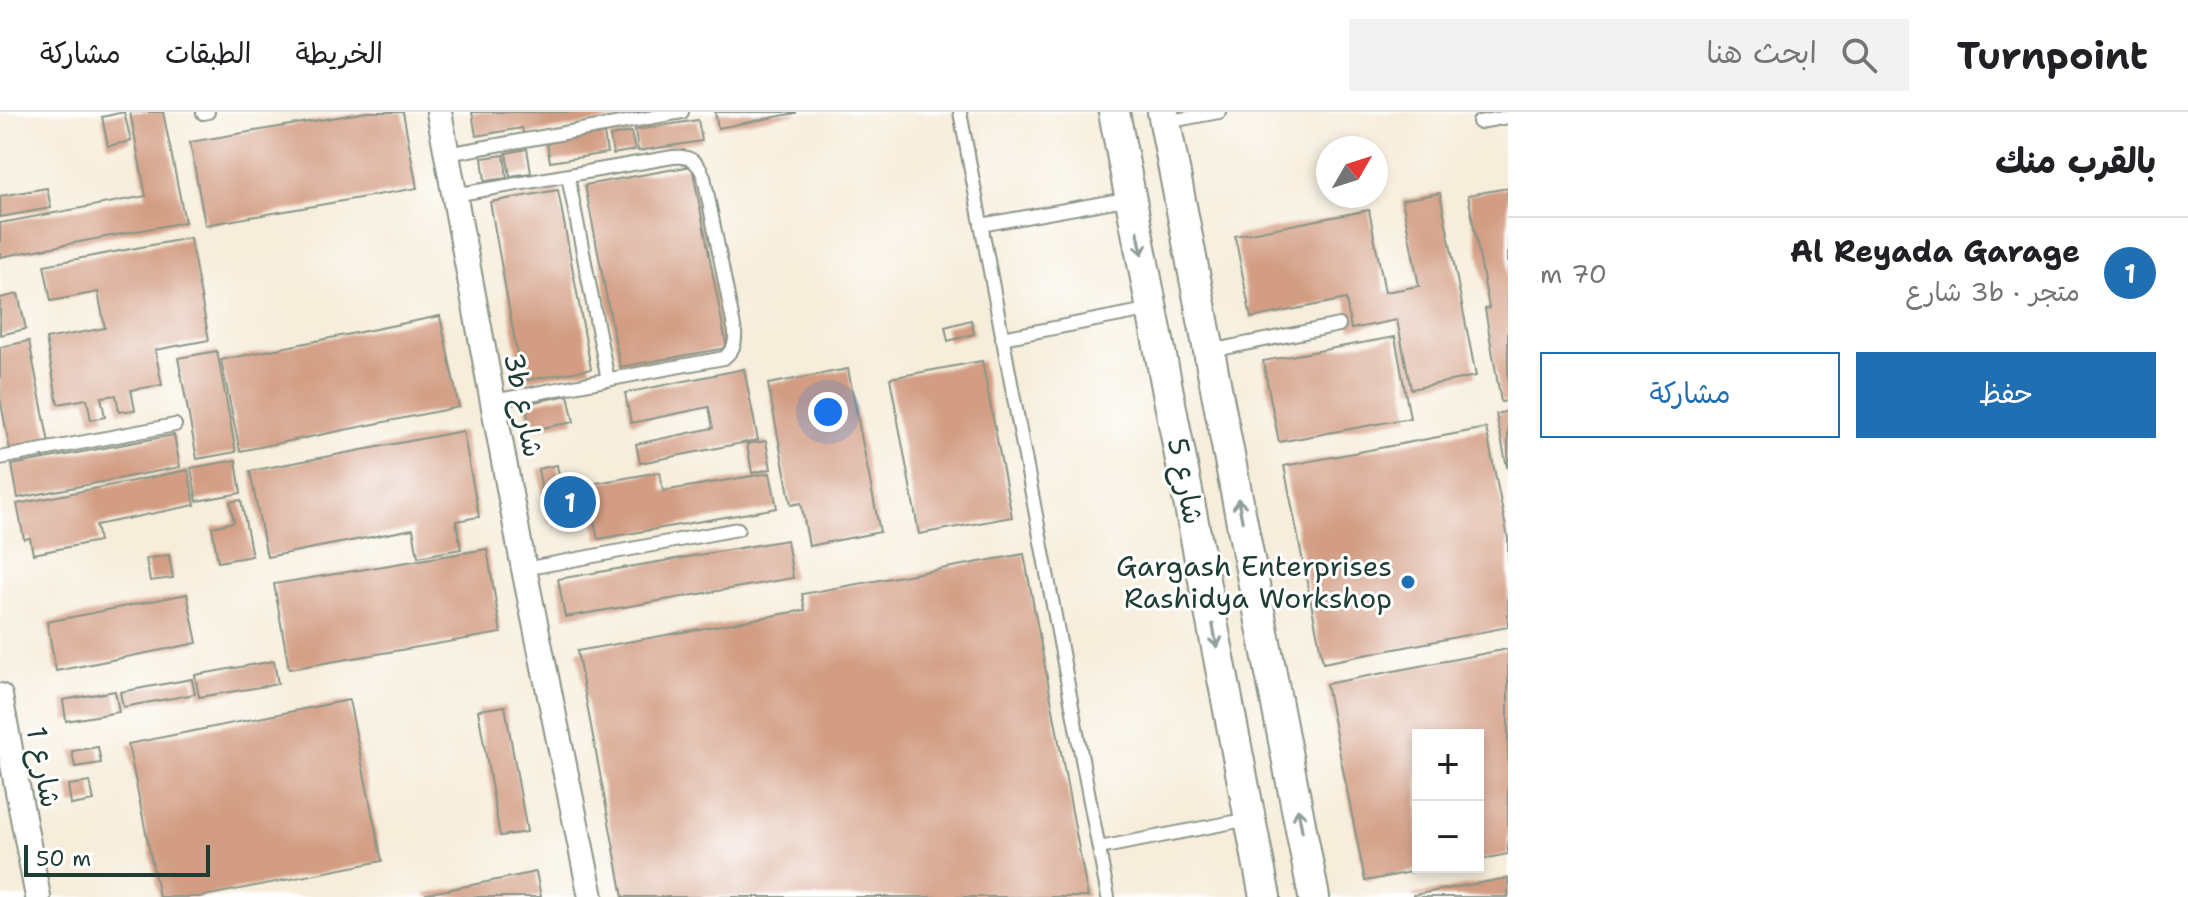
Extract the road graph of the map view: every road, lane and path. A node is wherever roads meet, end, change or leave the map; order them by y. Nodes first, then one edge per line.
1 (439, 112) edge
2 (682, 112) edge
3 (960, 112) edge
4 (1114, 112) edge
5 (1219, 112) edge
6 (1164, 117) edge
7 (1508, 117) edge
8 (1479, 122) dead end
9 (447, 154) junction
10 (568, 176) junction
11 (454, 195) junction
12 (1131, 198) junction
13 (981, 225) junction
14 (1153, 309) junction
15 (1339, 325) dead end
16 (1002, 338) junction
17 (1210, 351) junction
18 (608, 380) junction
19 (493, 401) junction
20 (175, 425) dead end
21 (0, 458) edge
22 (738, 529) dead end
23 (524, 569) junction
24 (0, 696) edge
25 (1250, 818) junction
26 (1099, 848) junction
27 (38, 897) edge
28 (591, 897) edge
29 (1108, 897) edge
30 (1265, 897) edge
31 (1314, 897) edge

1 - 9 street, 3b شارع
2 - 9 lane
3 - 13 lane
4 - 12 street, شارع 5
5 - 6 lane
6 - 17 street, شارع 5
7 - 8 lane
9 - 11 street, 3b شارع
10 - 11 lane
10 - 18 lane
10 - 18 lane
11 - 19 street, 3b شارع
12 - 13 lane
12 -> 14 street, شارع 5
13 - 16 lane
14 - 16 lane
14 -> 25 street, شارع 5
15 - 17 lane
16 - 26 lane
31 -> 17 street, شارع 5
18 - 19 lane
19 - 23 street, 3b شارع
20 - 21 lane
22 - 23 lane
23 - 28 street, 3b شارع
24 - 27 street, شارع 1
25 - 26 lane
25 - 30 street, شارع 5
26 - 29 lane

